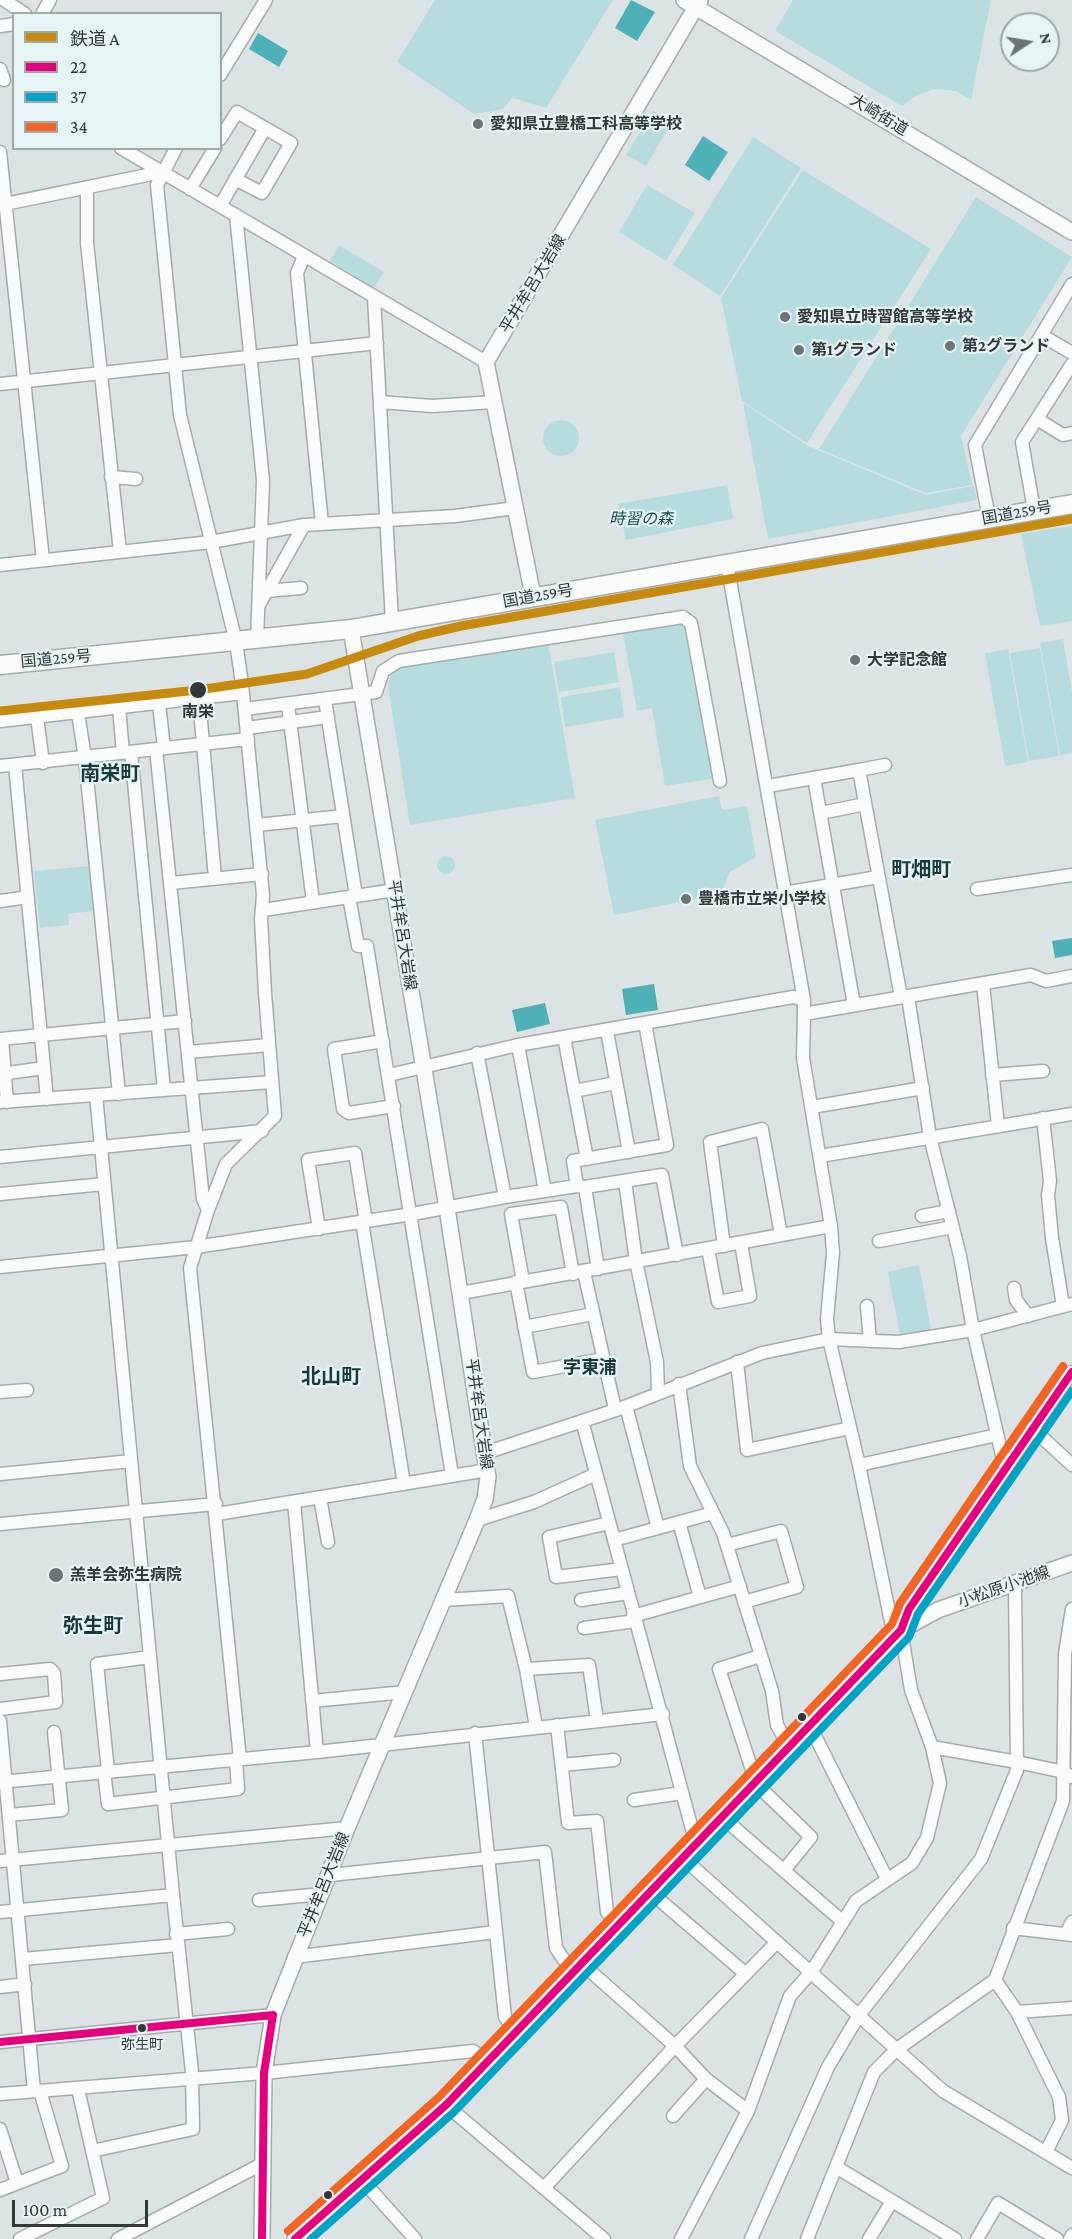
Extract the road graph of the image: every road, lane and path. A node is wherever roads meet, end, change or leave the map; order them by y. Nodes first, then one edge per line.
1 (4, 0) edge
2 (266, 0) edge
3 (693, 2) edge
4 (22, 12) edge
5 (222, 72) edge
6 (265, 128) junction
7 (222, 136) edge
8 (124, 150) edge
9 (175, 150) edge
10 (213, 150) edge
11 (0, 152) edge
12 (162, 172) junction
13 (235, 179) junction
14 (87, 189) junction
15 (190, 189) junction
16 (2, 205) edge
17 (220, 206) junction
18 (236, 215) junction
19 (1071, 229) edge
20 (304, 256) junction
21 (1072, 284) edge
22 (374, 297) junction
23 (1041, 335) junction
24 (377, 342) junction
25 (305, 351) junction
26 (1072, 352) edge
27 (249, 357) junction
28 (486, 362) junction
29 (1072, 364) edge
30 (176, 366) junction
31 (100, 374) junction
32 (24, 381) junction
33 (0, 384) edge
34 (380, 402) junction
35 (494, 402) junction
36 (1037, 419) junction
37 (1072, 433) edge
38 (111, 477) junction
39 (136, 479) dead end
40 (1072, 504) edge
41 (515, 508) junction
42 (1034, 510) junction
43 (989, 518) junction
44 (386, 521) junction
45 (322, 524) junction
46 (304, 525) junction
47 (261, 533) junction
48 (211, 542) junction
49 (120, 552) junction
50 (43, 560) junction
51 (727, 563) junction
52 (0, 565) edge
53 (301, 588) dead end
54 (266, 591) junction
55 (533, 596) junction
56 (258, 605) junction
57 (392, 622) junction
58 (351, 628) junction
59 (257, 640) junction
60 (236, 642) junction
61 (0, 665) edge
62 (243, 693) junction
63 (363, 694) junction
64 (199, 699) junction
65 (326, 700) junction
66 (159, 704) junction
67 (288, 705) junction
68 (119, 708) junction
69 (245, 709) junction
70 (78, 713) junction
71 (37, 717) junction
72 (328, 717) junction
73 (0, 721) edge
74 (290, 722) junction
75 (248, 734) junction
76 (203, 744) junction
77 (160, 749) junction
78 (0, 752) edge
79 (127, 753) junction
80 (85, 758) junction
81 (43, 762) junction
82 (15, 765) junction
83 (885, 765) dead end
84 (1, 766) edge
85 (859, 770) junction
86 (814, 778) junction
87 (720, 781) dead end
88 (768, 786) junction
89 (865, 804) junction
90 (821, 813) junction
91 (343, 816) junction
92 (302, 821) junction
93 (257, 825) junction
94 (261, 874) junction
95 (1072, 874) edge
96 (878, 877) junction
97 (215, 878) junction
98 (171, 883) junction
99 (834, 886) junction
100 (977, 888) dead end
101 (395, 890) junction
102 (784, 893) junction
103 (353, 896) junction
104 (28, 897) junction
105 (0, 901) edge
106 (313, 902) junction
107 (263, 910) junction
108 (1072, 976) edge
109 (983, 984) junction
110 (905, 997) junction
111 (804, 1000) junction
112 (854, 1005) junction
113 (804, 1014) junction
114 (185, 1020) junction
115 (645, 1023) junction
116 (158, 1024) junction
117 (113, 1028) junction
118 (607, 1030) junction
119 (41, 1035) junction
120 (564, 1037) junction
121 (1, 1039) edge
122 (383, 1041) junction
123 (269, 1045) junction
124 (518, 1045) junction
125 (188, 1052) junction
126 (477, 1053) junction
127 (44, 1068) junction
128 (423, 1068) junction
129 (1043, 1071) dead end
130 (2, 1073) edge
131 (389, 1075) junction
132 (993, 1075) junction
133 (272, 1082) junction
134 (615, 1083) junction
135 (192, 1088) junction
136 (923, 1088) junction
137 (164, 1090) junction
138 (574, 1091) junction
139 (119, 1094) junction
140 (96, 1095) junction
141 (47, 1099) junction
142 (3, 1102) edge
143 (394, 1106) junction
144 (812, 1107) junction
145 (1072, 1114) edge
146 (1043, 1118) junction
147 (998, 1126) junction
148 (262, 1131) junction
149 (930, 1137) junction
150 (197, 1138) junction
151 (100, 1147) junction
152 (628, 1152) junction
153 (820, 1156) junction
154 (0, 1157) edge
155 (587, 1159) junction
156 (625, 1181) junction
157 (104, 1184) junction
158 (581, 1187) junction
159 (545, 1191) junction
160 (0, 1194) edge
161 (505, 1197) junction
162 (447, 1208) junction
163 (208, 1210) junction
164 (949, 1211) junction
165 (412, 1214) junction
166 (922, 1216) dead end
167 (364, 1222) junction
168 (831, 1226) junction
169 (952, 1227) junction
170 (319, 1229) junction
171 (781, 1235) junction
172 (879, 1241) dead end
173 (741, 1243) junction
174 (724, 1246) junction
175 (196, 1247) junction
176 (708, 1249) junction
177 (677, 1255) junction
178 (111, 1256) junction
179 (636, 1261) junction
180 (0, 1267) edge
181 (598, 1269) junction
182 (578, 1273) junction
183 (520, 1282) junction
184 (1014, 1288) dead end
185 (461, 1293) junction
186 (1068, 1305) edge
187 (867, 1306) dead end
188 (593, 1314) junction
189 (1028, 1316) junction
190 (524, 1327) junction
191 (973, 1330) junction
192 (829, 1340) junction
193 (870, 1341) junction
194 (603, 1359) junction
195 (737, 1362) junction
196 (1072, 1372) edge
197 (679, 1384) junction
198 (27, 1389) dead end
199 (0, 1392) edge
200 (658, 1392) junction
201 (620, 1408) junction
202 (582, 1421) junction
203 (850, 1428) junction
204 (1032, 1428) junction
205 (997, 1435) junction
206 (486, 1453) junction
207 (131, 1461) junction
208 (859, 1465) junction
209 (1072, 1466) edge
210 (1005, 1468) junction
211 (488, 1470) junction
212 (0, 1474) edge
213 (596, 1474) junction
214 (452, 1476) junction
215 (404, 1484) junction
216 (320, 1498) junction
217 (294, 1502) junction
218 (216, 1509) junction
219 (136, 1511) junction
220 (713, 1513) junction
221 (477, 1520) junction
222 (679, 1522) junction
223 (609, 1523) junction
224 (0, 1524) edge
225 (658, 1528) junction
226 (614, 1540) junction
227 (328, 1542) dead end
228 (727, 1545) junction
229 (1072, 1563) edge
230 (621, 1569) junction
231 (1015, 1584) junction
232 (740, 1586) junction
233 (628, 1593) junction
234 (700, 1597) junction
235 (444, 1600) junction
236 (581, 1600) dead end
237 (744, 1602) junction
238 (1072, 1609) edge
239 (634, 1618) junction
240 (584, 1628) dead end
241 (901, 1630) junction
242 (760, 1656) junction
243 (150, 1657) junction
244 (526, 1669) junction
245 (0, 1674) edge
246 (405, 1692) junction
247 (312, 1701) junction
248 (0, 1709) edge
249 (663, 1714) junction
250 (0, 1720) edge
251 (597, 1721) junction
252 (557, 1725) junction
253 (810, 1726) junction
254 (536, 1727) junction
255 (54, 1732) dead end
256 (475, 1733) junction
257 (383, 1744) junction
258 (788, 1745) junction
259 (932, 1747) junction
260 (1068, 1751) edge
261 (317, 1752) junction
262 (238, 1759) junction
263 (614, 1760) dead end
264 (1017, 1762) junction
265 (562, 1765) junction
266 (161, 1766) junction
267 (106, 1771) junction
268 (1068, 1775) edge
269 (59, 1776) junction
270 (756, 1780) junction
271 (3, 1781) edge
272 (682, 1793) junction
273 (164, 1796) junction
274 (634, 1800) dead end
275 (9, 1815) junction
276 (722, 1817) junction
277 (347, 1828) junction
278 (700, 1837) junction
279 (168, 1845) junction
280 (682, 1857) junction
281 (487, 1858) junction
282 (14, 1859) junction
283 (0, 1861) edge
284 (785, 1869) junction
285 (331, 1875) junction
286 (887, 1879) junction
287 (649, 1891) junction
288 (322, 1894) junction
289 (173, 1895) junction
290 (260, 1900) dead end
291 (18, 1910) junction
292 (0, 1912) edge
293 (842, 1921) junction
294 (1072, 1922) edge
295 (617, 1924) junction
296 (1014, 1928) junction
297 (228, 1929) dead end
298 (495, 1932) junction
299 (1069, 1934) edge
300 (177, 1939) junction
301 (777, 1942) junction
302 (294, 1957) junction
303 (23, 1959) junction
304 (577, 1968) junction
305 (812, 1971) junction
306 (746, 1974) junction
307 (995, 1980) junction
308 (25, 1984) junction
309 (0, 1987) edge
310 (1072, 2008) edge
311 (1017, 2012) junction
312 (859, 2014) junction
313 (273, 2015) junction
314 (187, 2024) junction
315 (515, 2031) junction
316 (31, 2038) junction
317 (0, 2042) edge
318 (675, 2046) junction
319 (897, 2049) junction
320 (488, 2061) junction
321 (264, 2073) junction
322 (191, 2078) junction
323 (706, 2079) junction
324 (78, 2089) junction
325 (37, 2091) junction
326 (0, 2094) edge
327 (446, 2105) junction
328 (748, 2111) junction
329 (674, 2116) dead end
330 (0, 2129) edge
331 (92, 2151) junction
332 (1046, 2152) junction
333 (262, 2164) junction
334 (836, 2168) junction
335 (1072, 2168) edge
336 (363, 2181) junction
337 (17, 2183) junction
338 (544, 2188) junction
339 (0, 2190) edge
340 (892, 2201) junction
341 (1072, 2235) edge
342 (20, 2239) edge
343 (118, 2239) edge
344 (262, 2239) edge
345 (295, 2239) edge
346 (415, 2239) edge
347 (604, 2239) edge
348 (681, 2239) edge
349 (751, 2239) edge
350 (807, 2239) edge
351 (869, 2239) edge
352 (954, 2239) edge
353 (977, 2239) edge
354 (1057, 2239) edge
355 (1070, 2239) edge

1 - 4 street
2 - 5 street
3 - 19 main road, 大崎街道
3 - 28 main road, 平井牟呂大岩線
6 - 7 street
6 - 13 street
6 - 13 street
8 - 12 street
9 - 12 street
10 - 15 street
11 - 16 street
12 - 14 street
12 - 15 street
12 - 30 street
13 - 17 street
14 - 16 street
14 - 31 street
15 - 17 street
16 - 32 street
17 - 18 street
18 - 20 street
18 - 27 street
20 - 22 street
20 - 25 street
21 - 23 street
22 - 24 street
22 - 28 street
23 - 26 street
23 - 43 street
24 - 25 street
24 - 34 street
25 - 27 street
25 - 45 street
27 - 30 street
27 - 47 street
28 - 35 main road
29 - 36 street
30 - 31 street
30 - 48 street
31 - 32 street
31 - 38 street
32 - 33 street
32 - 50 street
34 - 35 street
34 - 44 street
35 - 41 main road
36 - 37 street
36 - 42 street
38 - 39 street
38 - 49 street
40 - 42 highway, 国道259号
41 - 44 street
41 - 55 main road
42 - 43 highway, 国道259号
43 - 51 highway, 国道259号
44 - 45 street
44 - 57 street
45 - 46 street
46 - 47 street
46 - 54 street
47 - 48 street
47 - 56 street
48 - 49 street
48 - 60 street
49 - 50 street
50 - 52 street
51 - 55 highway, 国道259号
51 - 88 street
53 - 54 street
54 - 56 street
55 - 57 highway, 国道259号
56 - 59 street
57 - 58 highway, 国道259号
58 - 59 highway, 国道259号
58 - 63 main road, 平井牟呂大岩線
59 - 60 highway, 国道259号
60 - 61 highway, 国道259号
60 - 62 street
62 - 64 street
62 - 69 street
63 - 65 street
63 - 87 street
63 - 101 main road, 平井牟呂大岩線
64 - 66 street
64 - 76 street
65 - 67 street
65 - 72 street
66 - 68 street
66 - 77 street
67 - 69 street
67 - 74 street
68 - 70 street
68 - 79 street
69 - 75 street
70 - 71 street
70 - 80 street
71 - 73 street
71 - 81 street
72 - 74 street
72 - 91 street
74 - 75 street
74 - 92 street
75 - 76 street
75 - 93 street
76 - 77 street
76 - 97 street
77 - 79 street
77 - 98 street
78 - 84 street
79 - 80 street
79 - 116 street
80 - 81 street
80 - 117 street
81 - 82 street
82 - 84 street
82 - 104 street
83 - 85 street
85 - 86 street
85 - 89 street
86 - 88 street
86 - 90 street
88 - 102 street
89 - 90 street
89 - 96 street
90 - 99 street
91 - 92 street
91 - 103 street
92 - 93 street
92 - 106 street
93 - 94 street
94 - 97 street
94 - 107 street
95 - 100 street
96 - 99 street
96 - 110 street
97 - 98 street
98 - 114 street
99 - 102 street
99 - 112 street
101 - 103 street
101 - 128 main road, 平井牟呂大岩線
102 - 111 street
103 - 106 street
103 - 122 street
104 - 105 street
104 - 119 street
106 - 107 street
107 - 123 street
108 - 109 street
109 - 110 street
109 - 132 street
110 - 112 street
110 - 136 street
111 - 113 street
111 - 115 street
112 - 113 street
113 - 144 street
114 - 116 street
114 - 125 street
115 - 118 street
115 - 152 street
116 - 117 street
116 - 137 street
117 - 119 street
117 - 139 street
118 - 120 street
118 - 134 street
119 - 121 street
119 - 127 street
120 - 124 street
120 - 138 street
121 - 130 street
122 - 131 street
122 - 143 street
123 - 125 street
123 - 133 street
124 - 126 street
124 - 159 street
125 - 135 street
126 - 128 street
126 - 161 street
127 - 130 street
127 - 141 street
128 - 131 street
128 - 162 main road, 平井牟呂大岩線
129 - 132 street
130 - 142 street
131 - 143 street
132 - 147 street
133 - 135 street
133 - 148 street
134 - 138 street
134 - 152 street
135 - 137 street
135 - 150 street
136 - 144 street
136 - 149 street
137 - 139 street
138 - 155 street
139 - 140 street
140 - 141 street
140 - 151 street
141 - 142 street
143 - 165 street
144 - 153 street
145 - 146 street
146 - 147 street
146 - 186 street
147 - 149 street
148 - 150 street
148 - 163 street
149 - 153 street
149 - 164 street
150 - 151 street
150 - 163 street
151 - 154 street
151 - 157 street
152 - 155 street
153 - 168 street
155 - 158 street
156 - 158 street
156 - 177 street
156 - 179 street
157 - 160 street
157 - 178 street
158 - 159 street
158 - 181 street
159 - 161 street
161 - 162 street
162 - 165 street
162 - 185 main road, 平井牟呂大岩線
163 - 175 street
164 - 166 street
164 - 169 street
165 - 167 street
165 - 214 street
167 - 170 street
167 - 170 street
167 - 215 street
168 - 171 street
168 - 192 street
169 - 172 street
169 - 191 street
170 - 175 street
171 - 173 street
171 - 174 street
173 - 174 street
173 - 176 street
174 - 176 street
175 - 178 street
175 - 218 street
176 - 177 street
177 - 179 street
178 - 180 street
178 - 207 street
179 - 181 street
179 - 200 street
181 - 182 street
182 - 183 street
182 - 183 street
182 - 188 street
183 - 185 street
183 - 190 street
184 - 189 street
185 - 206 main road, 平井牟呂大岩線
186 - 189 street
187 - 193 street
188 - 190 street
188 - 194 street
189 - 191 street
190 - 194 street
191 - 193 street
191 - 205 street
192 - 193 street
192 - 195 street
192 - 203 street
194 - 201 street
195 - 197 street
195 - 203 street
196 - 204 street
197 - 200 street
197 - 220 street
198 - 199 street
200 - 201 street
201 - 202 street
201 - 225 street
202 - 206 street
202 - 213 street
203 - 208 street
204 - 209 street
204 - 210 street
205 - 208 street
205 - 210 street
206 - 211 main road, 平井牟呂大岩線
207 - 212 street
207 - 219 street
208 - 241 street
210 - 241 street
211 - 214 street
211 - 221 main road, 平井牟呂大岩線
213 - 221 street
213 - 223 street
214 - 215 street
215 - 216 street
216 - 217 street
216 - 227 street
217 - 218 street
217 - 247 street
218 - 219 street
218 - 262 street
219 - 224 street
219 - 243 street
220 - 222 street
220 - 228 street
221 - 235 main road, 平井牟呂大岩線
222 - 225 street
222 - 234 street
223 - 226 street
223 - 230 street
225 - 226 street
226 - 230 street
228 - 232 street
228 - 237 street
229 - 231 main road, 小松原小池線
230 - 233 street
231 - 241 main road, 小松原小池線
231 - 264 street
232 - 234 street
232 - 237 street
233 - 236 street
233 - 239 street
234 - 239 street
235 - 244 street
235 - 246 main road, 平井牟呂大岩線
237 - 242 street
238 - 260 street
239 - 240 street
239 - 249 street
241 - 253 main road, 小松原小池線
241 - 259 street
242 - 258 street
242 - 270 street
243 - 266 street
243 - 267 street
244 - 251 street
244 - 254 street
245 - 248 street
246 - 247 street
246 - 257 main road, 平井牟呂大岩線
247 - 261 street
249 - 251 street
249 - 272 street
250 - 271 street
251 - 252 street
252 - 254 street
252 - 265 street
253 - 258 main road, 小松原小池線
253 - 286 street
254 - 256 street
255 - 269 street
256 - 257 street
256 - 281 street
257 - 261 street
257 - 277 main road, 平井牟呂大岩線
258 - 270 main road, 小松原小池線
259 - 264 street
259 - 286 street
260 - 268 street
261 - 262 street
262 - 266 street
262 - 273 street
263 - 265 street
264 - 268 street
264 - 312 street
265 - 295 street
266 - 267 street
266 - 273 street
267 - 269 street
267 - 273 street
268 - 296 street
269 - 271 street
269 - 275 street
270 - 276 main road, 小松原小池線
270 - 284 street
271 - 275 street
272 - 274 street
272 - 278 street
273 - 279 street
275 - 282 street
276 - 278 main road, 小松原小池線
276 - 284 street
277 - 279 street
277 - 285 main road, 平井牟呂大岩線
278 - 280 main road, 小松原小池線
279 - 282 street
279 - 289 street
280 - 287 main road, 小松原小池線
280 - 301 street
281 - 285 street
281 - 298 street
281 - 304 street
282 - 283 street
282 - 291 street
284 - 293 street
285 - 288 main road, 平井牟呂大岩線
286 - 293 street
287 - 295 main road, 小松原小池線
287 - 306 street
288 - 290 street
288 - 302 main road, 平井牟呂大岩線
289 - 291 street
289 - 300 street
291 - 292 street
291 - 303 street
293 - 305 street
294 - 299 street
295 - 304 main road, 小松原小池線
296 - 299 street
296 - 307 street
297 - 300 street
298 - 302 street
298 - 315 street
300 - 303 street
300 - 314 street
301 - 305 street
301 - 306 street
302 - 313 main road, 平井牟呂大岩線
303 - 308 street
304 - 315 main road, 小松原小池線
304 - 318 street
305 - 312 street
305 - 328 street
306 - 318 street
307 - 311 street
307 - 319 street
308 - 309 street
308 - 316 street
310 - 311 street
311 - 332 street
312 - 319 street
312 - 349 street
313 - 314 street
313 - 321 main road, 平井牟呂大岩線
314 - 316 street
314 - 322 street
315 - 320 main road, 小松原小池線
316 - 317 street
316 - 325 street
318 - 323 street
318 - 338 street
319 - 332 street
319 - 334 street
320 - 321 street
320 - 327 main road, 小松原小池線
321 - 322 street
321 - 333 main road, 平井牟呂大岩線
322 - 324 street
322 - 331 street
323 - 328 street
323 - 329 street
324 - 325 street
324 - 331 street
325 - 326 street
325 - 337 street
327 - 336 main road, 小松原小池線
327 - 338 street
328 - 348 street
330 - 337 street
331 - 342 street
332 - 335 street
333 - 343 street
333 - 344 main road, 平井牟呂大岩線
334 - 340 street
334 - 350 street
336 - 345 main road, 小松原小池線
336 - 346 street
337 - 339 street
338 - 347 street
340 - 351 street
340 - 352 street
341 - 355 street
353 - 354 street

